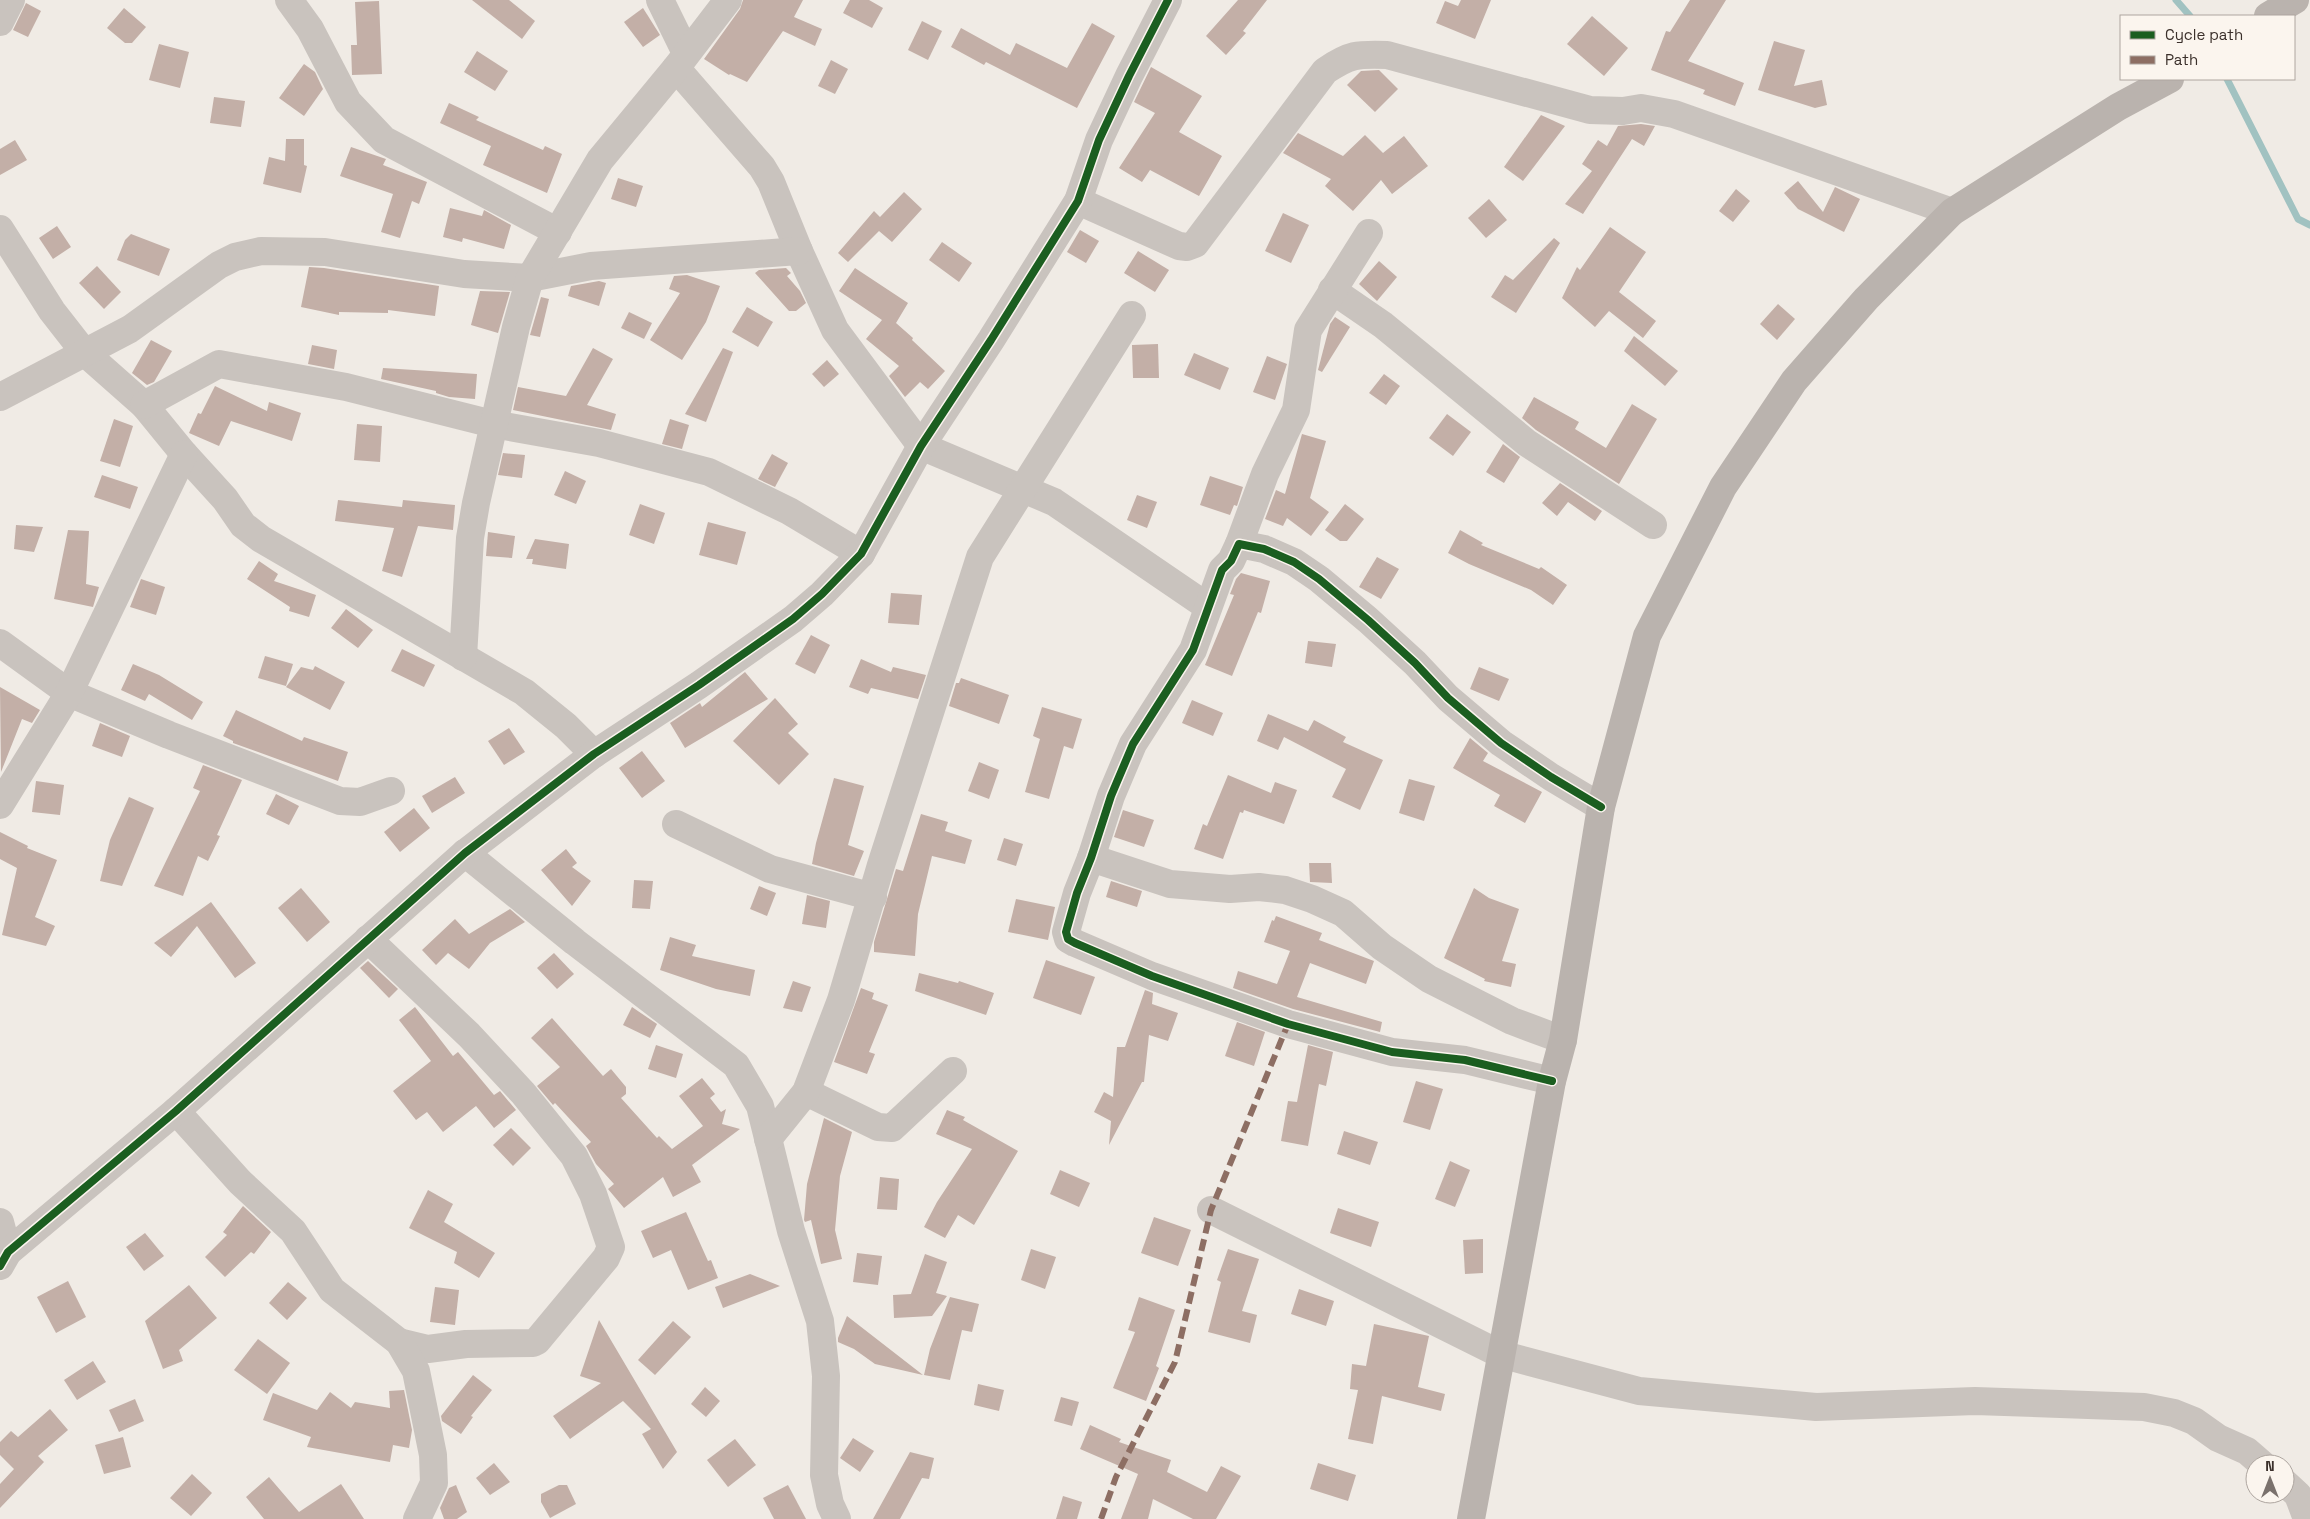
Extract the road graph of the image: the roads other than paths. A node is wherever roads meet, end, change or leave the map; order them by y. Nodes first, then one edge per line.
1 (11, 0) edge
2 (289, 0) edge
3 (660, 0) edge
4 (728, 0) edge
5 (1168, 0) edge
6 (2295, 0) edge
7 (2270, 15) edge
8 (0, 22) edge
9 (681, 60) junction
10 (2168, 80) edge
11 (1078, 201) junction
12 (1952, 212) junction
13 (0, 229) edge
14 (558, 232) junction
15 (1369, 233) dead end
16 (799, 251) junction
17 (530, 278) junction
18 (1332, 290) junction
19 (1132, 316) dead end
20 (84, 352) junction
21 (0, 397) edge
22 (144, 406) junction
23 (493, 424) junction
24 (921, 446) junction
25 (184, 454) junction
26 (1022, 489) junction
27 (1653, 525) dead end
28 (1239, 544) junction
29 (861, 554) junction
30 (1208, 607) junction
31 (0, 643) edge
32 (463, 657) junction
33 (69, 693) junction
34 (594, 754) junction
35 (391, 791) dead end
36 (0, 805) edge
37 (1601, 807) junction
38 (676, 824) dead end
39 (465, 853) junction
40 (1091, 858) junction
41 (873, 897) junction
42 (368, 938) junction
43 (1563, 1040) junction
44 (953, 1071) dead end
45 (1552, 1081) junction
46 (806, 1092) junction
47 (176, 1111) junction
48 (768, 1139) junction
49 (1211, 1210) dead end
50 (0, 1222) edge
51 (4, 1259) edge
52 (399, 1342) junction
53 (1500, 1354) junction
54 (2250, 1454) edge
55 (2295, 1491) edge
56 (417, 1519) edge
57 (836, 1519) edge
58 (1471, 1519) edge
59 (2307, 1519) edge

1 - 8 street
2 - 14 street
3 - 9 street
4 - 9 street
5 - 11 street
6 - 7 main road
9 - 14 street
9 - 16 street
10 - 12 main road
11 - 12 street
11 - 24 street
12 - 37 main road
13 - 20 street
14 - 17 street
15 - 18 street
16 - 17 street
16 - 24 street
17 - 20 street
17 - 23 street
18 - 27 street
18 - 28 street
19 - 26 street
20 - 21 street
20 - 22 street
22 - 23 street
22 - 25 street
23 - 29 street
23 - 32 street
24 - 26 street
24 - 29 street
25 - 32 street
25 - 33 street
26 - 30 street
26 - 41 street
28 - 30 street
28 - 37 street
29 - 34 street
30 - 40 street
31 - 33 street
32 - 34 street
33 - 35 street
33 - 36 street
34 - 39 street
37 - 43 main road
38 - 41 street
39 - 42 street
39 - 48 street
40 - 43 street
40 - 45 street
41 - 46 street
42 - 47 street
42 - 52 street
43 - 45 main road
44 - 46 street
45 - 53 main road
46 - 48 street
47 - 51 street
47 - 52 street
48 - 57 street
49 - 53 street
50 - 51 street
52 - 56 street
53 - 54 street
53 - 58 main road
55 - 59 street

